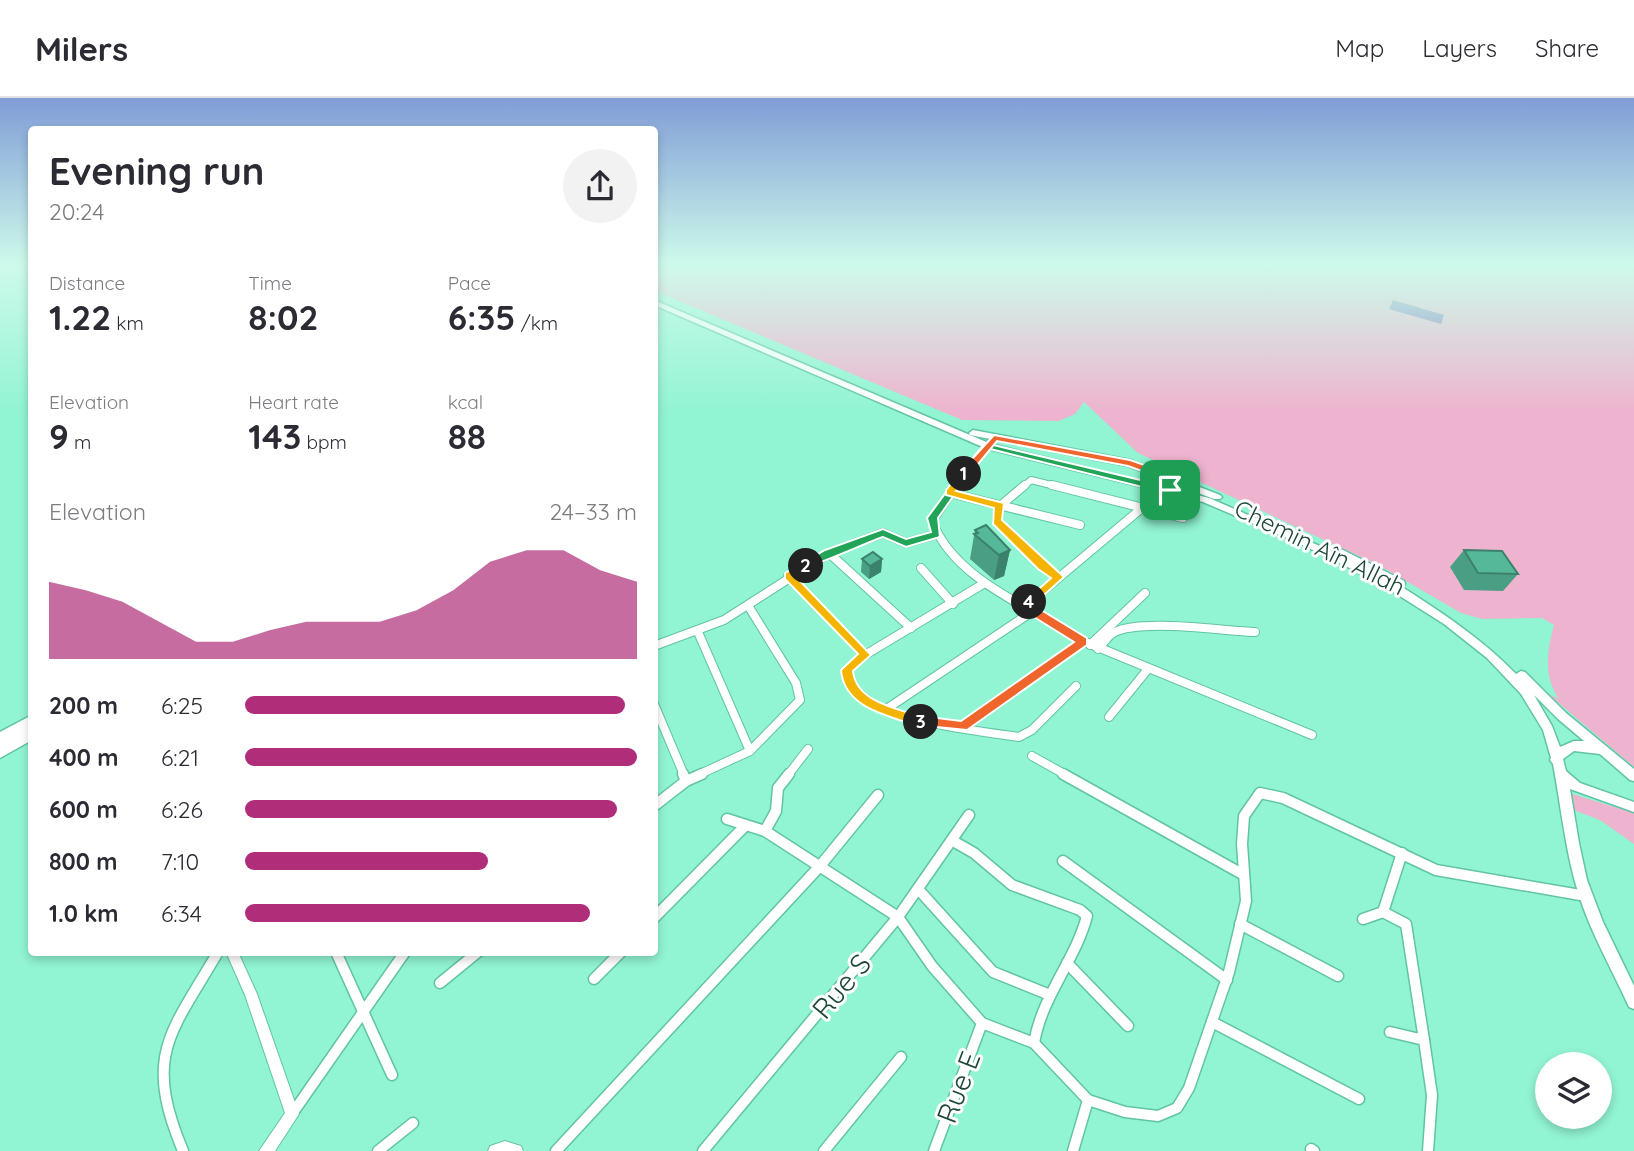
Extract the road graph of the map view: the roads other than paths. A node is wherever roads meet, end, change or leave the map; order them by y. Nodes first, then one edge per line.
1 (690, 314) edge
2 (991, 442) junction
3 (1173, 478) junction
4 (1170, 490) junction
5 (950, 492) junction
6 (1000, 506) junction
7 (1142, 508) junction
8 (1183, 518) dead end
9 (1080, 525) dead end
10 (937, 534) junction
11 (829, 553) junction
12 (921, 568) dead end
13 (789, 576) junction
14 (1058, 577) junction
15 (983, 584) junction
16 (1145, 593) dead end
17 (953, 604) junction
18 (748, 607) junction
19 (1029, 608) junction
20 (911, 628) junction
21 (698, 632) junction
22 (1255, 632) dead end
23 (1477, 640) junction
24 (658, 645) edge
25 (1091, 645) junction
26 (865, 655) junction
27 (1148, 669) junction
28 (1076, 686) dead end
29 (885, 710) junction
30 (658, 713) edge
31 (1109, 717) dead end
32 (28, 722) edge
33 (962, 727) junction
34 (28, 735) edge
35 (1312, 735) dead end
36 (0, 739) edge
37 (808, 749) dead end
38 (750, 751) junction
39 (0, 752) edge
40 (1604, 752) junction
41 (1032, 756) dead end
42 (1557, 766) junction
43 (1634, 776) edge
44 (687, 781) junction
45 (1577, 787) junction
46 (1562, 792) junction
47 (878, 795) dead end
48 (658, 803) edge
49 (1634, 807) edge
50 (969, 815) dead end
51 (727, 819) dead end
52 (745, 826) junction
53 (765, 831) junction
54 (953, 841) junction
55 (1402, 853) junction
56 (1063, 861) dead end
57 (820, 866) junction
58 (1244, 875) junction
59 (918, 889) junction
60 (1586, 897) junction
61 (1383, 912) junction
62 (658, 914) edge
63 (898, 917) junction
64 (1363, 919) dead end
65 (1240, 924) junction
66 (216, 956) edge
67 (234, 956) edge
68 (338, 956) edge
69 (402, 956) edge
70 (473, 956) edge
71 (617, 956) edge
72 (1067, 963) junction
73 (1338, 976) dead end
74 (594, 979) dead end
75 (1227, 980) junction
76 (440, 984) dead end
77 (1050, 995) junction
78 (1634, 1002) edge
79 (362, 1011) junction
80 (1212, 1022) junction
81 (982, 1023) junction
82 (1128, 1026) dead end
83 (1390, 1032) dead end
84 (1424, 1040) junction
85 (1034, 1043) junction
86 (901, 1057) dead end
87 (392, 1075) dead end
88 (1359, 1099) dead end
89 (1088, 1100) junction
90 (292, 1114) junction
91 (413, 1123) dead end
92 (183, 1151) edge
93 (266, 1151) edge
94 (378, 1151) edge
95 (495, 1151) edge
96 (516, 1151) edge
97 (556, 1151) edge
98 (703, 1151) edge
99 (824, 1151) edge
100 (934, 1151) edge
101 (1073, 1151) edge
102 (1428, 1151) edge

1 - 2 main road, Chemin Aîn Allah
2 - 3 main road, Chemin Aîn Allah
2 - 4 main road, Chemin Aîn Allah
2 - 5 street
3 - 4 main road
3 - 23 main road, Chemin Aîn Allah
4 - 23 main road, Chemin Aîn Allah
5 - 6 street
5 - 10 street
6 - 7 street
6 - 9 street
6 - 14 street
7 - 8 street
7 - 14 street
10 - 11 street
10 - 15 street
11 - 13 street
11 - 20 street
12 - 17 street
13 - 18 street
13 - 26 street
14 - 19 street
15 - 17 street
15 - 19 street
16 - 25 street
17 - 20 street
18 - 21 street
18 - 38 street
19 - 25 street
19 - 29 street
20 - 26 street
21 - 24 street
21 - 38 street
22 - 25 street
23 - 40 main road, Chemin Aîn Allah
23 - 42 main road, Chemin Aîn Allah
25 - 27 street
25 - 33 street
26 - 29 street
27 - 31 street
27 - 35 street
28 - 33 street
29 - 33 street
30 - 44 street
32 - 36 highway
34 - 39 highway
37 - 53 street
38 - 44 street
40 - 42 main road
40 - 43 main road, Chemin Aîn Allah
41 - 58 street
42 - 45 main road
42 - 46 main road, Chemin Aîn Allah
44 - 48 street
45 - 46 main road
45 - 49 main road
46 - 60 main road, Chemin Aîn Allah
47 - 57 street
50 - 54 street, Rue S
51 - 52 street
52 - 53 street
52 - 62 street
53 - 57 street
54 - 59 street, Rue S
54 - 72 street
55 - 58 street
55 - 60 street
55 - 61 street
56 - 75 street
57 - 63 street
57 - 97 street
58 - 65 street
59 - 63 street, Rue S
59 - 77 street
60 - 78 main road, Chemin Aîn Allah
61 - 64 street
61 - 84 street
63 - 81 street
63 - 98 street, Rue S
65 - 73 street
65 - 75 street
66 - 92 street
67 - 90 street
68 - 79 street
69 - 79 street
70 - 76 street
71 - 74 street
72 - 77 street
72 - 82 street
75 - 80 street
77 - 85 street
79 - 87 street
79 - 90 street
80 - 88 street
80 - 89 street
81 - 85 street
81 - 100 street, Rue E
83 - 84 street
84 - 102 street
85 - 89 street
86 - 99 street
89 - 101 street
90 - 93 street
91 - 94 street
95 - 96 street

